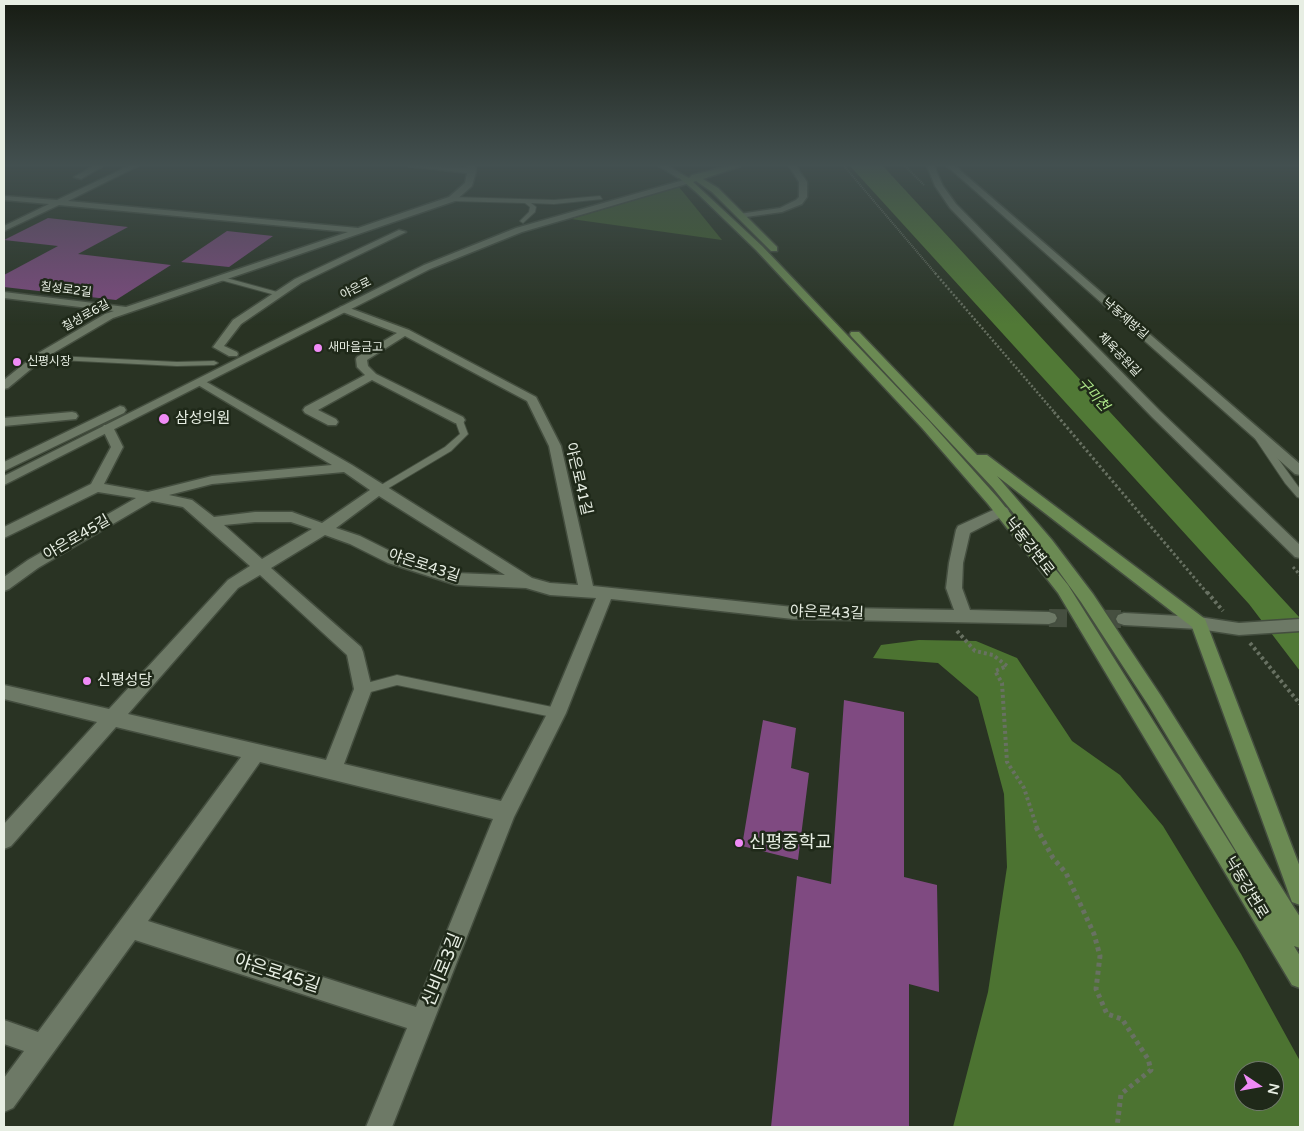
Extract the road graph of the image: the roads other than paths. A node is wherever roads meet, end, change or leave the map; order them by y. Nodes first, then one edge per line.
1 (26, 219) edge
2 (229, 219) edge
3 (396, 219) edge
4 (524, 219) edge
5 (530, 219) edge
6 (560, 219) edge
7 (729, 219) edge
8 (745, 219) edge
9 (965, 219) edge
10 (1010, 219) edge
11 (522, 221) junction
12 (4, 229) edge
13 (361, 231) junction
14 (402, 232) dead end
15 (219, 278) junction
16 (279, 294) junction
17 (4, 295) edge
18 (344, 309) junction
19 (126, 310) junction
20 (405, 332) junction
21 (233, 354) junction
22 (40, 357) junction
23 (214, 363) junction
24 (372, 376) junction
25 (199, 382) junction
26 (4, 386) edge
27 (72, 416) dead end
28 (459, 420) joint
29 (4, 422) edge
30 (332, 422) dead end
31 (942, 426) junction
32 (108, 428) junction
33 (1256, 434) junction
34 (1300, 459) edge
35 (4, 467) edge
36 (347, 468) junction
37 (1300, 471) edge
38 (4, 481) edge
39 (96, 487) junction
40 (379, 490) junction
41 (152, 495) junction
42 (1300, 495) edge
43 (1002, 512) junction
44 (211, 522) junction
45 (325, 528) junction
46 (4, 533) edge
47 (1300, 553) edge
48 (261, 569) junction
49 (527, 582) junction
50 (4, 585) edge
51 (587, 593) junction
52 (606, 593) junction
53 (957, 616) junction
54 (1049, 618) tunnel mouth
55 (1124, 619) tunnel mouth
56 (1200, 623) junction
57 (1300, 625) edge
58 (363, 689) junction
59 (4, 692) edge
60 (557, 713) junction
61 (113, 717) junction
62 (256, 752) junction
63 (332, 770) junction
64 (506, 812) junction
65 (4, 839) edge
66 (1300, 894) edge
67 (131, 927) junction
68 (1300, 937) edge
69 (1300, 977) edge
70 (422, 1021) junction
71 (4, 1032) edge
72 (43, 1046) junction
73 (4, 1099) edge
74 (379, 1127) edge

1 - 12 street
2 - 13 street
3 - 13 street, 칠성로6길
4 - 11 lane
5 - 11 street, 야은로
6 - 18 street, 야은로
7 - 43 main road, 낙동강변로
8 - 31 main road, 낙동강변로
9 - 47 street, 체육공원길
10 - 33 street, 낙동제방길
11 - 21 street, 야은로
13 - 15 street, 칠성로6길
14 - 16 street
15 - 16 lane
15 - 19 street, 칠성로6길
16 - 21 street
17 - 19 street, 칠성로2길
18 - 20 street, 야은로41길
18 - 25 street, 야은로
19 - 22 street, 칠성로6길
20 - 24 street
20 - 51 street, 야은로41길
21 - 23 street, 야은로
22 - 23 lane, 야은로
22 - 26 street, 칠성로6길
23 - 35 street, 야은로
24 - 28 street
24 - 30 street
25 - 32 street, 야은로
25 - 36 street, 야은로43길
27 - 29 street
28 - 40 lane
31 - 56 main road
31 - 68 main road, 낙동강변로
32 - 38 street, 야은로
32 - 39 street
33 - 34 street
33 - 37 street, 낙동제방길
33 - 42 lane
36 - 40 street, 야은로43길
36 - 41 street
39 - 41 street
39 - 46 street
40 - 45 street
40 - 49 street, 야은로43길
41 - 44 street
41 - 50 street, 야은로45길
43 - 53 street
43 - 69 main road, 낙동강변로
44 - 45 street
44 - 48 street
45 - 48 street
45 - 49 street, 야은로43길
48 - 58 street
48 - 61 street
49 - 51 street, 야은로43길
51 - 52 street, 야은로43길
52 - 53 street, 야은로43길
52 - 60 street, 신비로3길
53 - 54 street, 야은로43길
55 - 56 street
56 - 57 street
56 - 66 main road
58 - 60 lane
58 - 63 street
59 - 61 street
60 - 64 street, 신비로3길
61 - 62 street
61 - 65 street
62 - 63 street
62 - 67 street
63 - 64 street
64 - 70 street, 신비로3길
67 - 70 street, 야은로45길
67 - 72 street
70 - 74 street, 신비로3길
71 - 72 street
72 - 73 street

